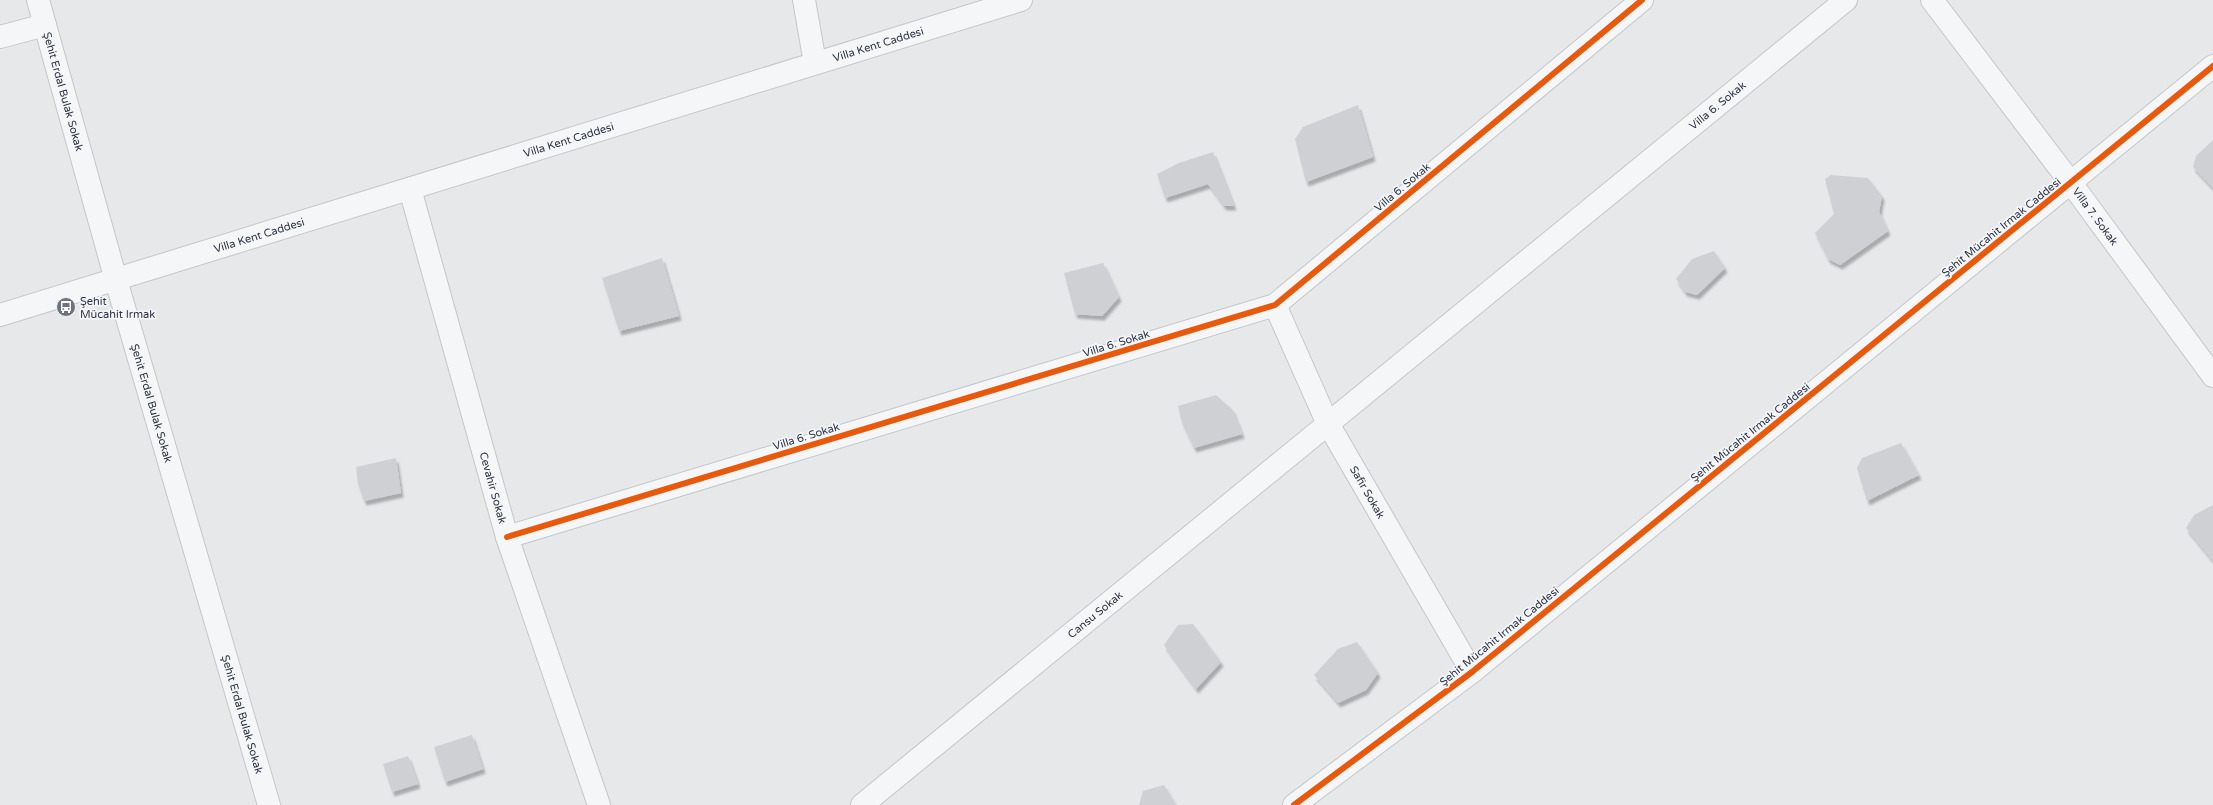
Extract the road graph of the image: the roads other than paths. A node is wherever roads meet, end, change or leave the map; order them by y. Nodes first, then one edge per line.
1 (38, 0) edge
2 (804, 0) edge
3 (1021, 0) edge
4 (1642, 0) edge
5 (1846, 0) edge
6 (1932, 0) edge
7 (45, 25) junction
8 (0, 37) edge
9 (815, 63) junction
10 (2213, 66) edge
11 (2071, 183) junction
12 (410, 189) junction
13 (116, 280) junction
14 (1275, 305) junction
15 (0, 315) edge
16 (2213, 376) edge
17 (1328, 422) junction
18 (507, 537) junction
19 (1472, 672) junction
20 (269, 805) edge
21 (599, 805) edge
22 (862, 805) edge
23 (1294, 805) edge

1 - 7 street, Şehit Erdal Bulak Sokak
2 - 9 street
3 - 9 street, Villa Kent Caddesi
4 - 14 street, Villa 6. Sokak
5 - 17 street, Villa 6. Sokak
6 - 11 street, Villa 7. Sokak
7 - 8 street
7 - 13 street, Şehit Erdal Bulak Sokak
9 - 12 street, Villa Kent Caddesi
10 - 11 street, Şehit Mücahit Irmak Caddesi
11 - 16 street, Villa 7. Sokak
11 - 19 street, Şehit Mücahit Irmak Caddesi
12 - 13 street, Villa Kent Caddesi
12 - 18 street, Cevahir Sokak
13 - 15 street, Villa Kent Caddesi
13 - 20 street, Şehit Erdal Bulak Sokak
14 - 17 street, Safir Sokak
14 - 18 street, Villa 6. Sokak
17 - 19 street, Safir Sokak
17 - 22 street, Cansu Sokak
18 - 21 street, Cevahir Sokak
19 - 23 street, Şehit Mücahit Irmak Caddesi

